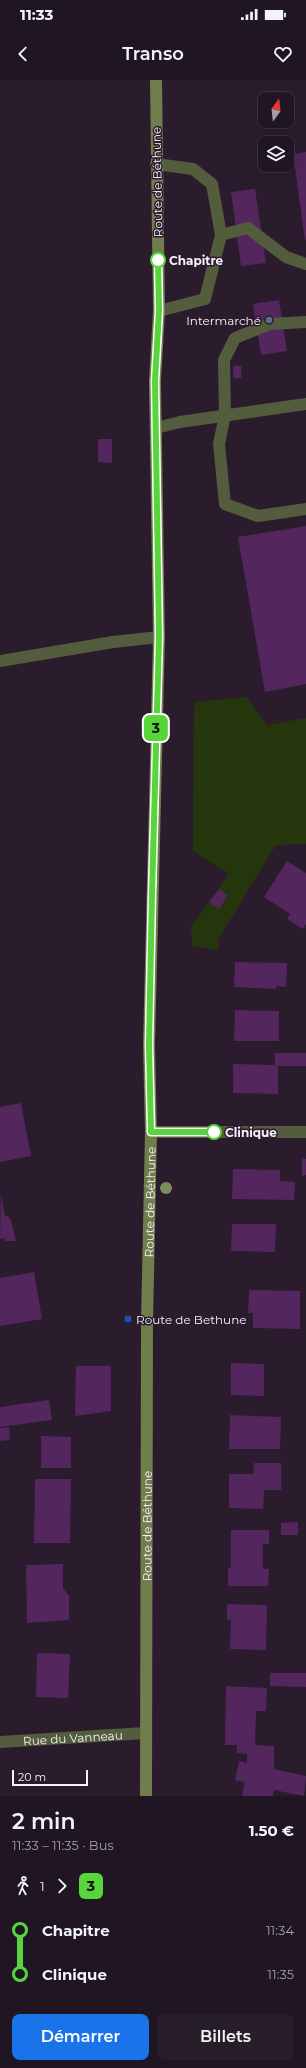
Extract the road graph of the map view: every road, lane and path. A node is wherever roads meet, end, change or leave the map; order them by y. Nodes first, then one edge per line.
1 (156, 80) edge
2 (156, 164) junction
3 (221, 235) junction
4 (306, 264) edge
5 (159, 311) junction
6 (306, 322) edge
7 (306, 404) edge
8 (225, 415) junction
9 (156, 428) junction
10 (306, 508) edge
11 (159, 637) junction
12 (0, 661) edge
13 (151, 1132) junction
14 (306, 1132) edge
15 (145, 1733) junction
16 (0, 1742) edge
17 (146, 1796) edge

1 - 2 main road, Route de Béthune
2 - 3 street
2 - 5 main road, Route de Béthune
3 - 4 street
3 - 5 street
5 - 9 main road, Route de Béthune
6 - 8 street
7 - 8 street
8 - 9 street
8 - 10 street
9 - 11 main road, Route de Béthune
11 - 12 street
11 - 13 main road, Route de Béthune
13 - 14 street
13 - 15 main road, Route de Béthune
15 - 16 street, Rue du Vanneau
15 - 17 main road, Route de Béthune

